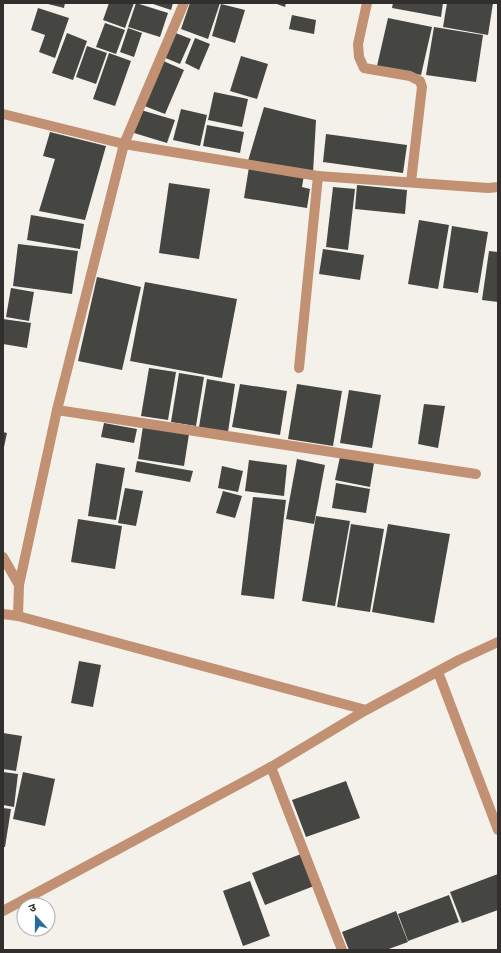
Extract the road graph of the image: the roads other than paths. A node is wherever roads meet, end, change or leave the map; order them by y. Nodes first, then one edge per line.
1 (184, 3) edge
2 (367, 3) edge
3 (3, 114) edge
4 (124, 144) junction
5 (318, 176) junction
6 (411, 182) junction
7 (498, 187) edge
8 (299, 368) dead end
9 (57, 410) junction
10 (476, 474) dead end
11 (3, 557) edge
12 (19, 585) junction
13 (3, 614) edge
14 (18, 616) junction
15 (498, 642) edge
16 (438, 672) junction
17 (366, 710) junction
18 (271, 767) junction
19 (498, 830) edge
20 (3, 911) edge
21 (342, 950) edge

1 - 4 street
2 - 6 street
3 - 4 street
4 - 5 street
4 - 9 street
5 - 6 street
5 - 8 street
6 - 7 street
9 - 10 street
9 - 12 street
11 - 12 street
12 - 14 street
13 - 14 street
14 - 17 street
15 - 16 street
16 - 17 street
16 - 19 street
17 - 18 street
18 - 20 street
18 - 21 street

